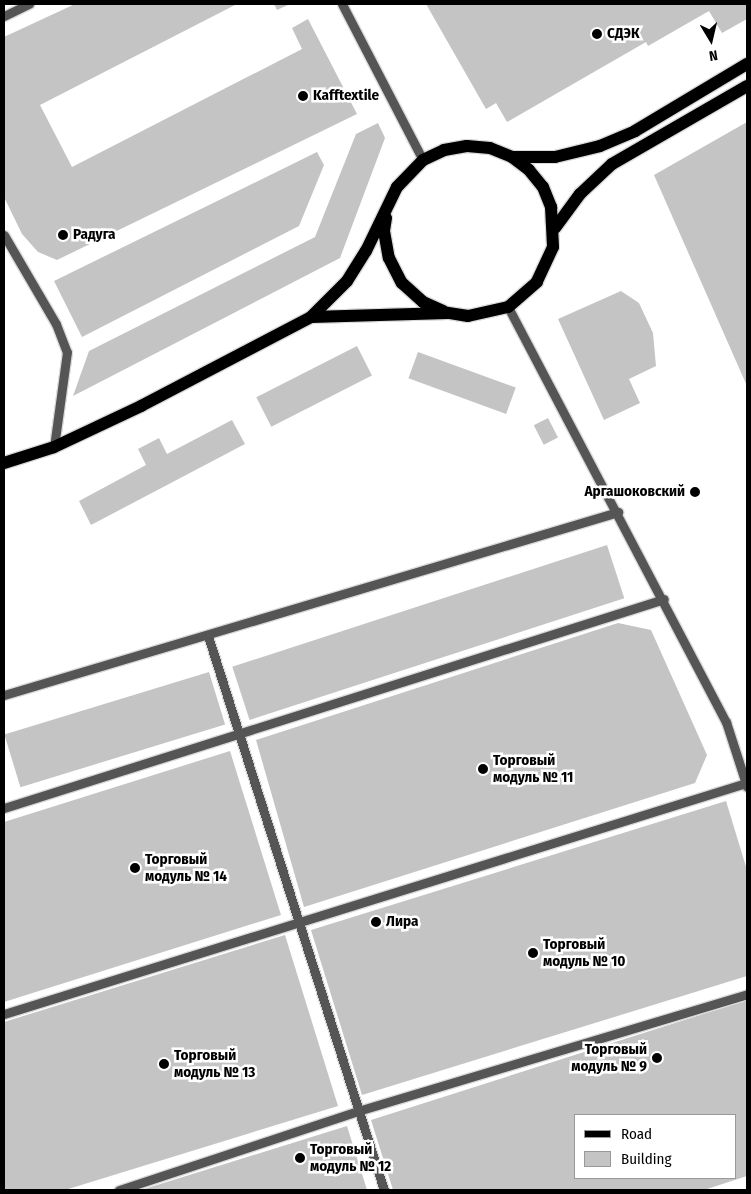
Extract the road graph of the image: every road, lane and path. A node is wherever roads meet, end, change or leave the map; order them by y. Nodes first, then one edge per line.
1 (29, 4) edge
2 (342, 4) edge
3 (4, 16) edge
4 (747, 64) edge
5 (747, 86) edge
6 (512, 157) junction
7 (422, 160) junction
8 (389, 204) junction
9 (555, 228) junction
10 (4, 235) edge
11 (508, 307) junction
12 (448, 313) junction
13 (311, 317) junction
14 (54, 447) junction
15 (24, 456) junction
16 (4, 458) edge
17 (4, 463) edge
18 (618, 512) junction
19 (664, 599) junction
20 (208, 636) junction
21 (4, 695) edge
22 (239, 735) junction
23 (747, 785) edge
24 (4, 808) edge
25 (298, 921) junction
26 (747, 994) edge
27 (4, 1014) edge
28 (358, 1111) junction
29 (119, 1190) edge
30 (384, 1190) edge

1 - 3 lane
2 - 7 lane
4 - 6 main road
5 - 9 main road
6 - 7 main road
6 - 9 main road
7 - 8 main road
8 - 12 main road
8 - 13 main road
9 - 11 main road
10 - 14 lane
11 - 12 main road
11 - 18 lane
12 - 13 main road
13 - 14 main road
14 - 15 main road
15 - 16 main road
15 - 17 main road
18 - 19 lane
18 - 20 lane
19 - 22 lane
19 - 23 lane
20 - 21 lane
20 - 22 lane
22 - 24 lane
22 - 25 lane
23 - 25 lane
25 - 27 lane
25 - 28 lane
26 - 28 lane
28 - 29 lane
28 - 30 lane

